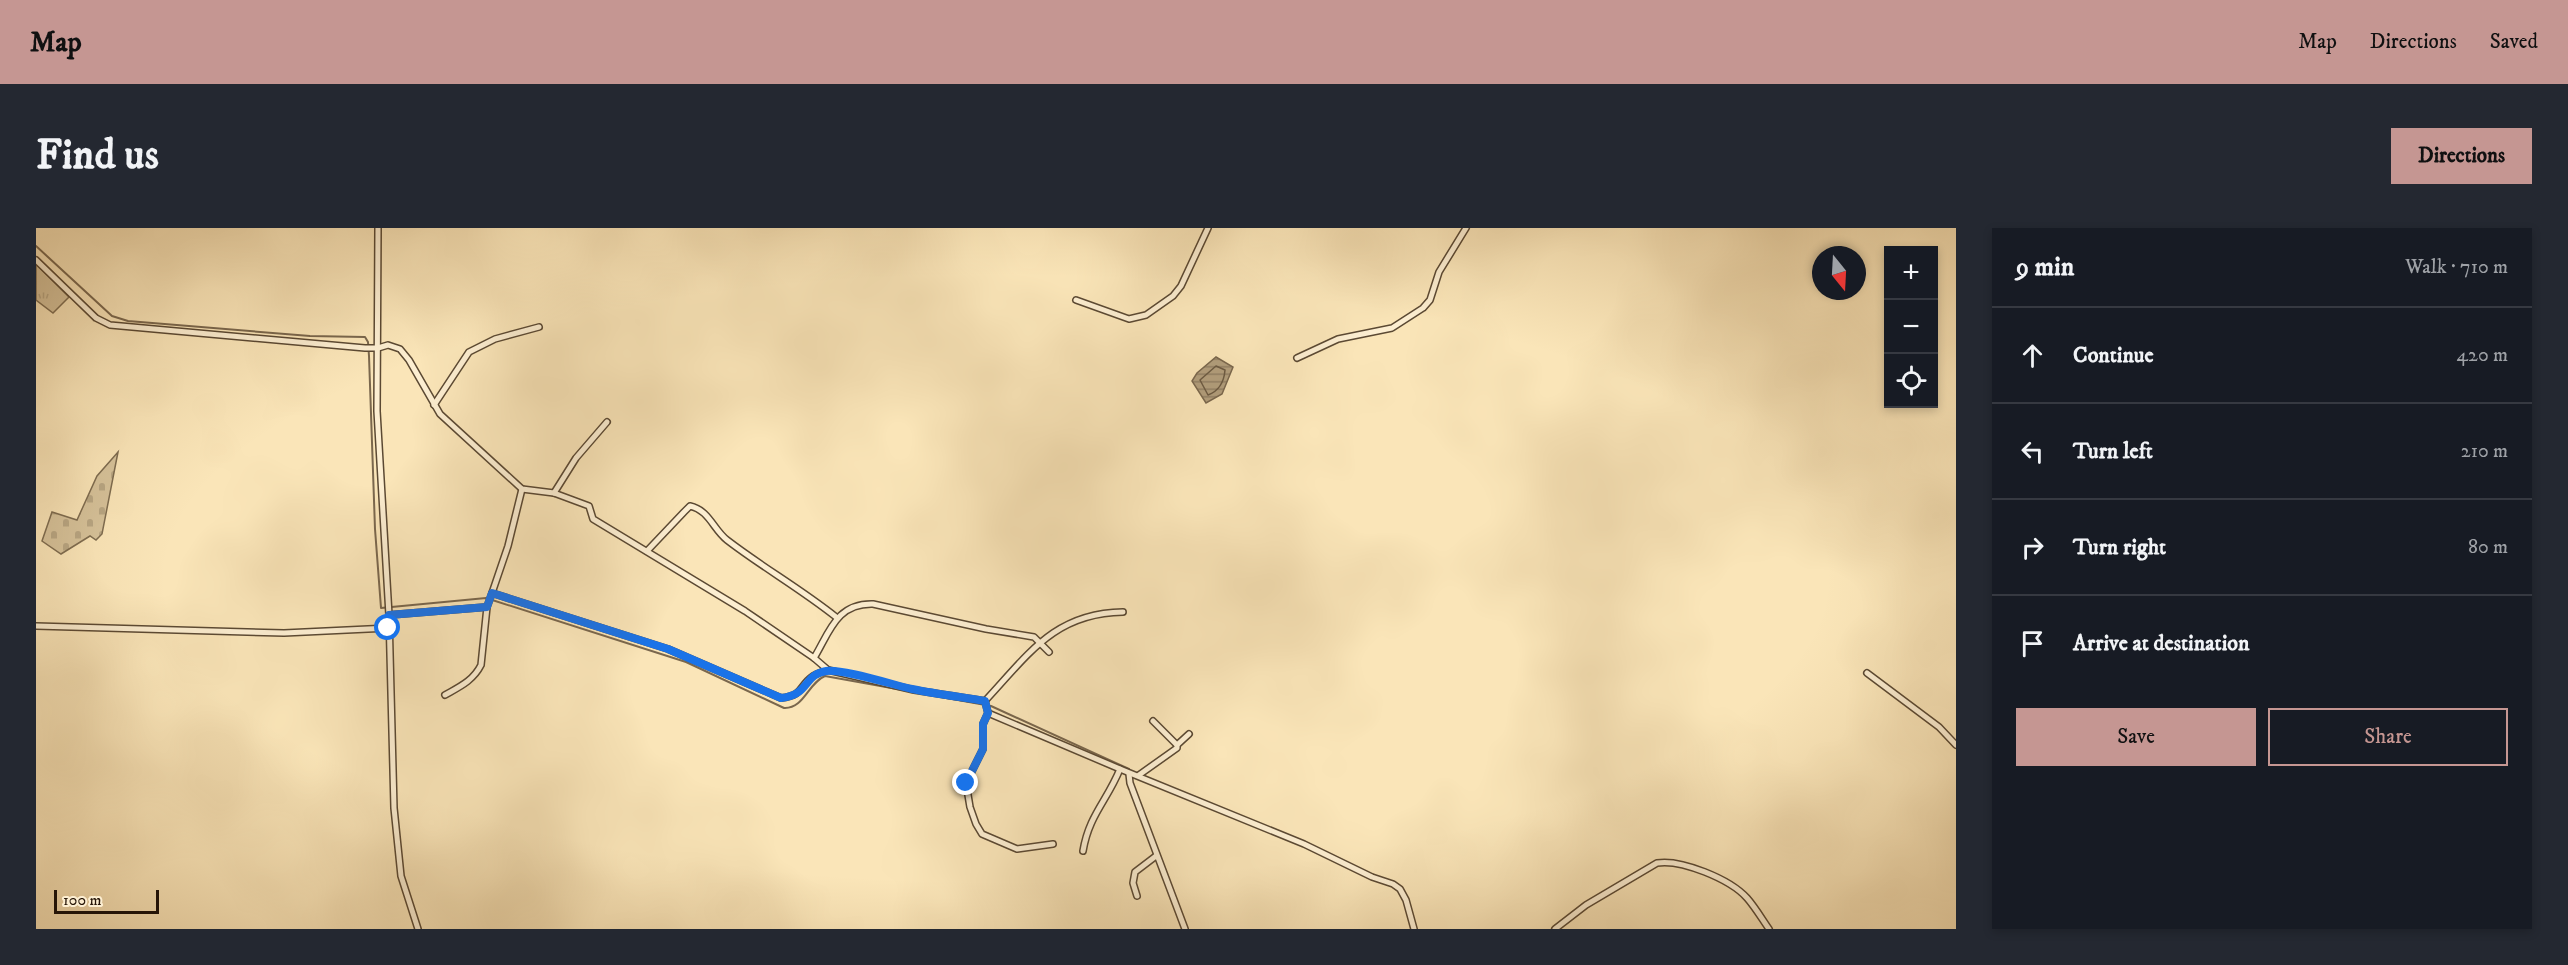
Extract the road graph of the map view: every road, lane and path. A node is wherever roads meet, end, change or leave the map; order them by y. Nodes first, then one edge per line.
1 (378, 228) edge
2 (1208, 228) edge
3 (1466, 228) edge
4 (36, 260) edge
5 (1076, 300) dead end
6 (539, 327) dead end
7 (371, 348) junction
8 (1297, 358) dead end
9 (434, 405) junction
10 (607, 422) dead end
11 (522, 489) junction
12 (554, 493) junction
13 (647, 551) junction
14 (489, 600) junction
15 (388, 611) junction
16 (1123, 612) dead end
17 (836, 617) junction
18 (36, 626) edge
19 (388, 628) junction
20 (1040, 641) junction
21 (1049, 652) dead end
22 (814, 658) junction
23 (828, 670) junction
24 (1868, 673) dead end
25 (445, 695) dead end
26 (986, 706) junction
27 (1153, 721) dead end
28 (1189, 734) dead end
29 (1177, 745) junction
30 (1956, 745) edge
31 (1120, 769) junction
32 (1129, 774) junction
33 (1139, 775) junction
34 (1053, 844) dead end
35 (1083, 851) dead end
36 (1156, 856) junction
37 (1137, 896) dead end
38 (418, 929) edge
39 (1185, 929) edge
40 (1414, 929) edge
41 (1555, 929) edge
42 (1769, 929) edge

1 - 7 street
2 - 5 street
3 - 8 street
4 - 7 street
6 - 9 street
7 - 9 street
7 - 15 street
9 - 11 street
10 - 12 street
11 - 12 street
11 - 14 street
12 - 13 street
13 - 17 street
13 - 22 street
14 - 15 street
14 - 23 street
14 - 25 street
15 - 19 street
16 - 20 street
17 - 20 street
17 - 22 street
18 - 19 street
19 - 38 street
20 - 21 street
20 - 26 street
22 - 23 street
23 - 26 street
24 - 30 street
26 - 31 street
26 - 34 street
27 - 29 street
28 - 29 street
29 - 33 street
31 - 32 street
31 - 35 street
32 - 33 street
32 - 36 street
33 - 40 street
36 - 37 street
36 - 39 street
41 - 42 street

